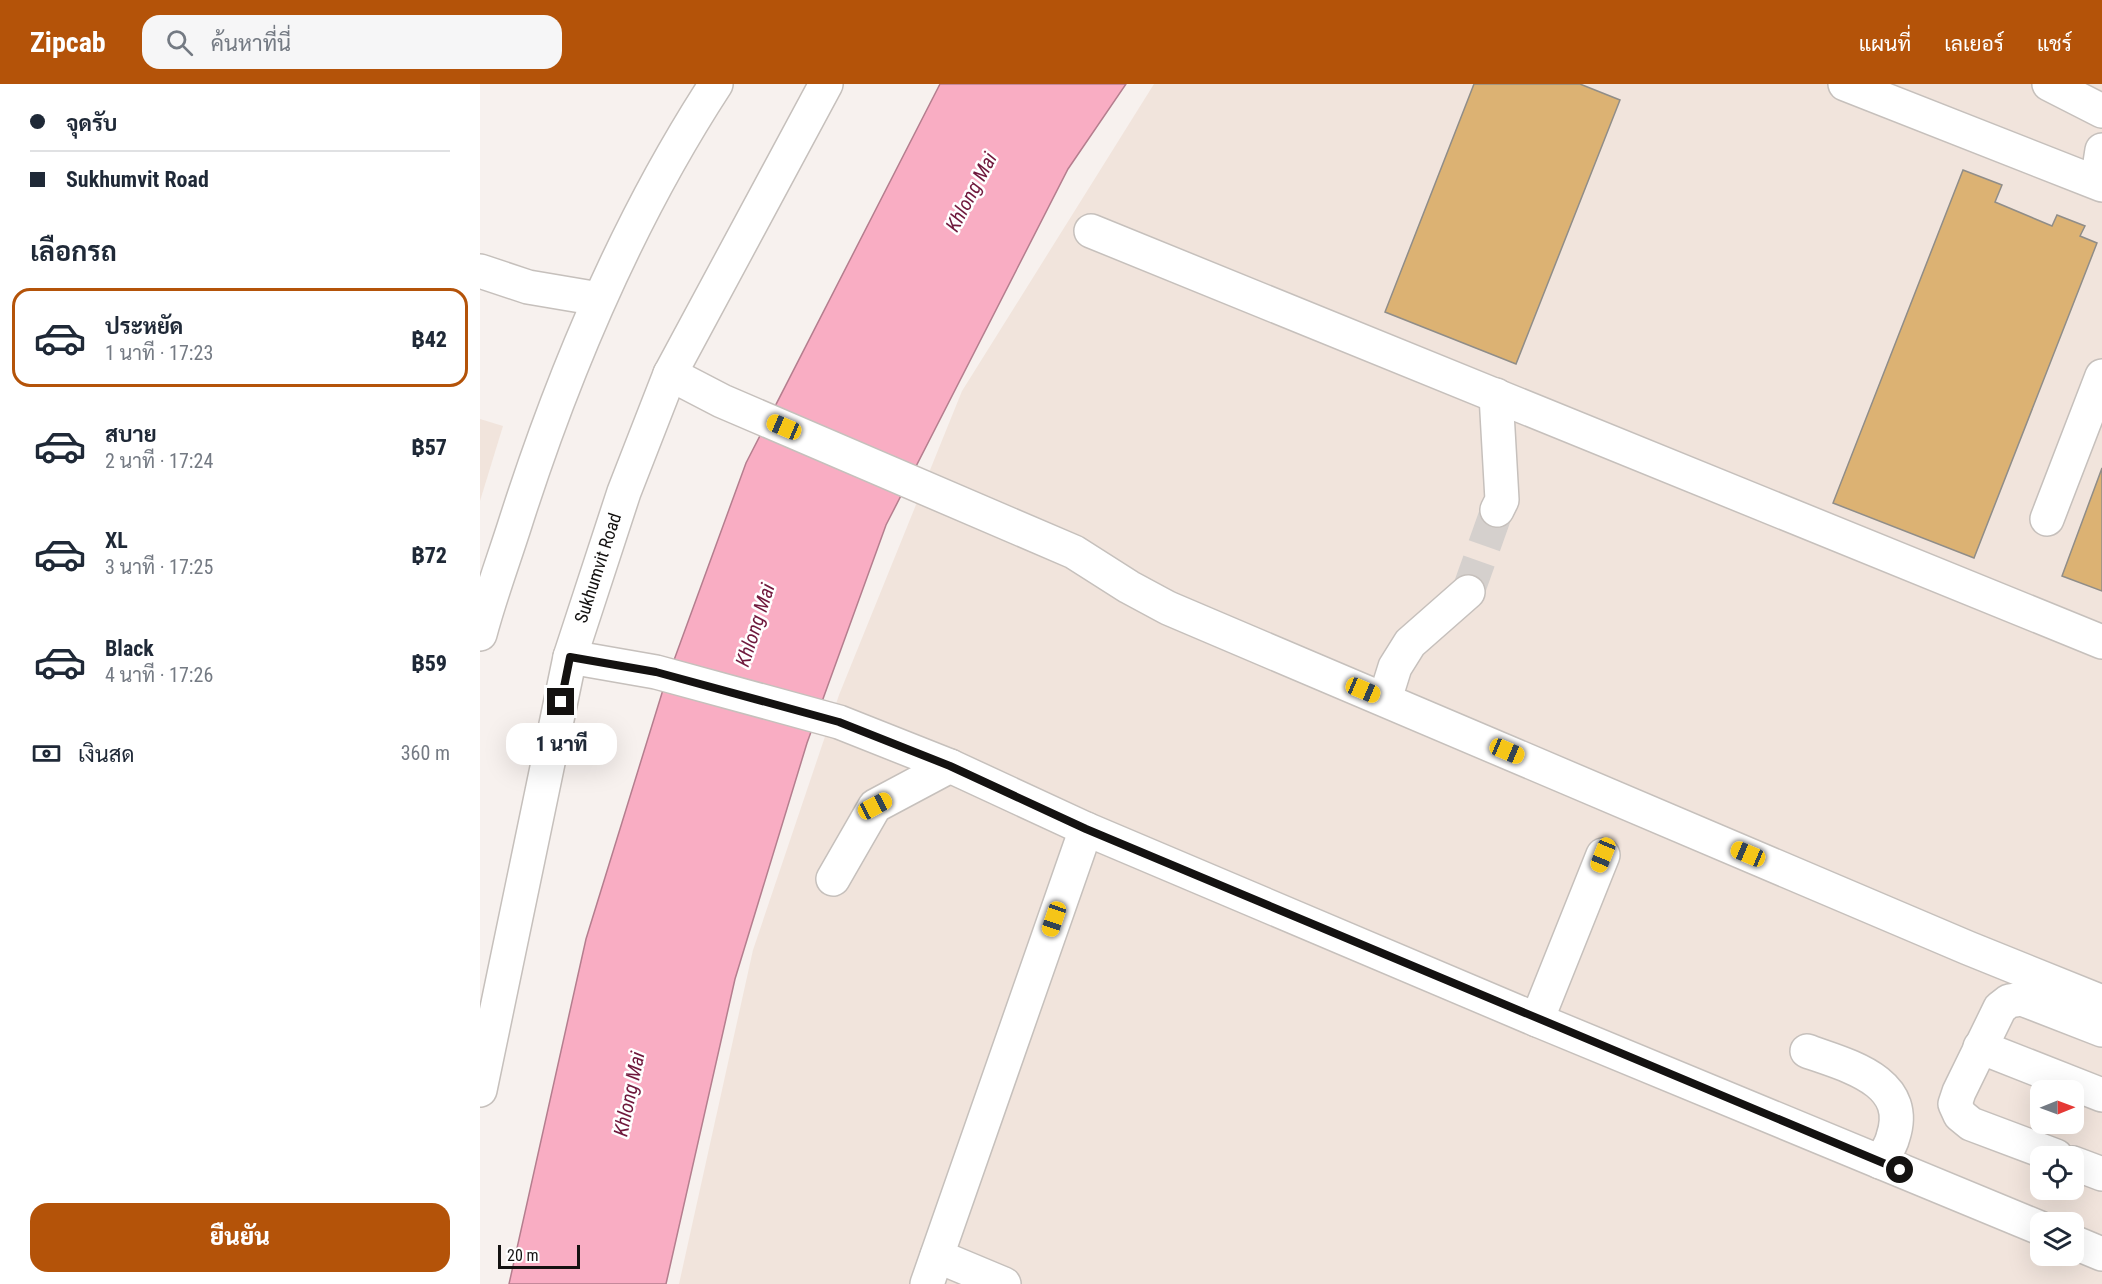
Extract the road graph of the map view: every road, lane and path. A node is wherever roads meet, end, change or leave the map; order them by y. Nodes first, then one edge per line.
1 (716, 84) edge
2 (826, 84) edge
3 (1845, 84) edge
4 (2049, 84) edge
5 (2102, 111) edge
6 (2102, 150) edge
7 (2099, 183) edge
8 (1091, 231) dead end
9 (480, 271) edge
10 (599, 299) junction
11 (670, 374) junction
12 (2102, 376) edge
13 (1496, 395) junction
14 (1497, 510) tunnel mouth
15 (2046, 519) dead end
16 (1468, 592) tunnel mouth
17 (480, 634) edge
18 (2102, 642) edge
19 (570, 657) junction
20 (1385, 699) junction
21 (950, 766) junction
22 (1086, 829) junction
23 (1603, 855) dead end
24 (833, 879) dead end
25 (2102, 1002) edge
26 (1537, 1020) junction
27 (2102, 1030) edge
28 (1980, 1047) junction
29 (1807, 1051) dead end
30 (480, 1090) edge
31 (2102, 1095) edge
32 (2030, 1146) edge
33 (1881, 1162) junction
34 (2084, 1167) edge
35 (2102, 1174) edge
36 (2030, 1224) edge
37 (2084, 1247) edge
38 (2102, 1254) edge
39 (932, 1270) edge
40 (1004, 1284) edge

1 - 10 main road
2 - 11 main road, Sukhumvit Road
3 - 7 main road
4 - 5 main road
6 - 7 main road
8 - 13 main road
9 - 10 main road
10 - 17 main road
11 - 19 main road, Sukhumvit Road
11 - 20 main road
12 - 15 main road
13 - 14 main road
13 - 18 main road
16 - 20 main road
19 - 21 main road
19 - 30 main road, Sukhumvit Road
20 - 25 main road
21 - 22 main road
21 - 24 main road
22 - 26 main road
22 - 39 main road
23 - 26 main road
26 - 33 main road
27 - 28 main road
28 - 31 main road
28 - 32 main road
29 - 33 main road
33 - 36 main road
34 - 35 main road
37 - 38 main road
39 - 40 main road

